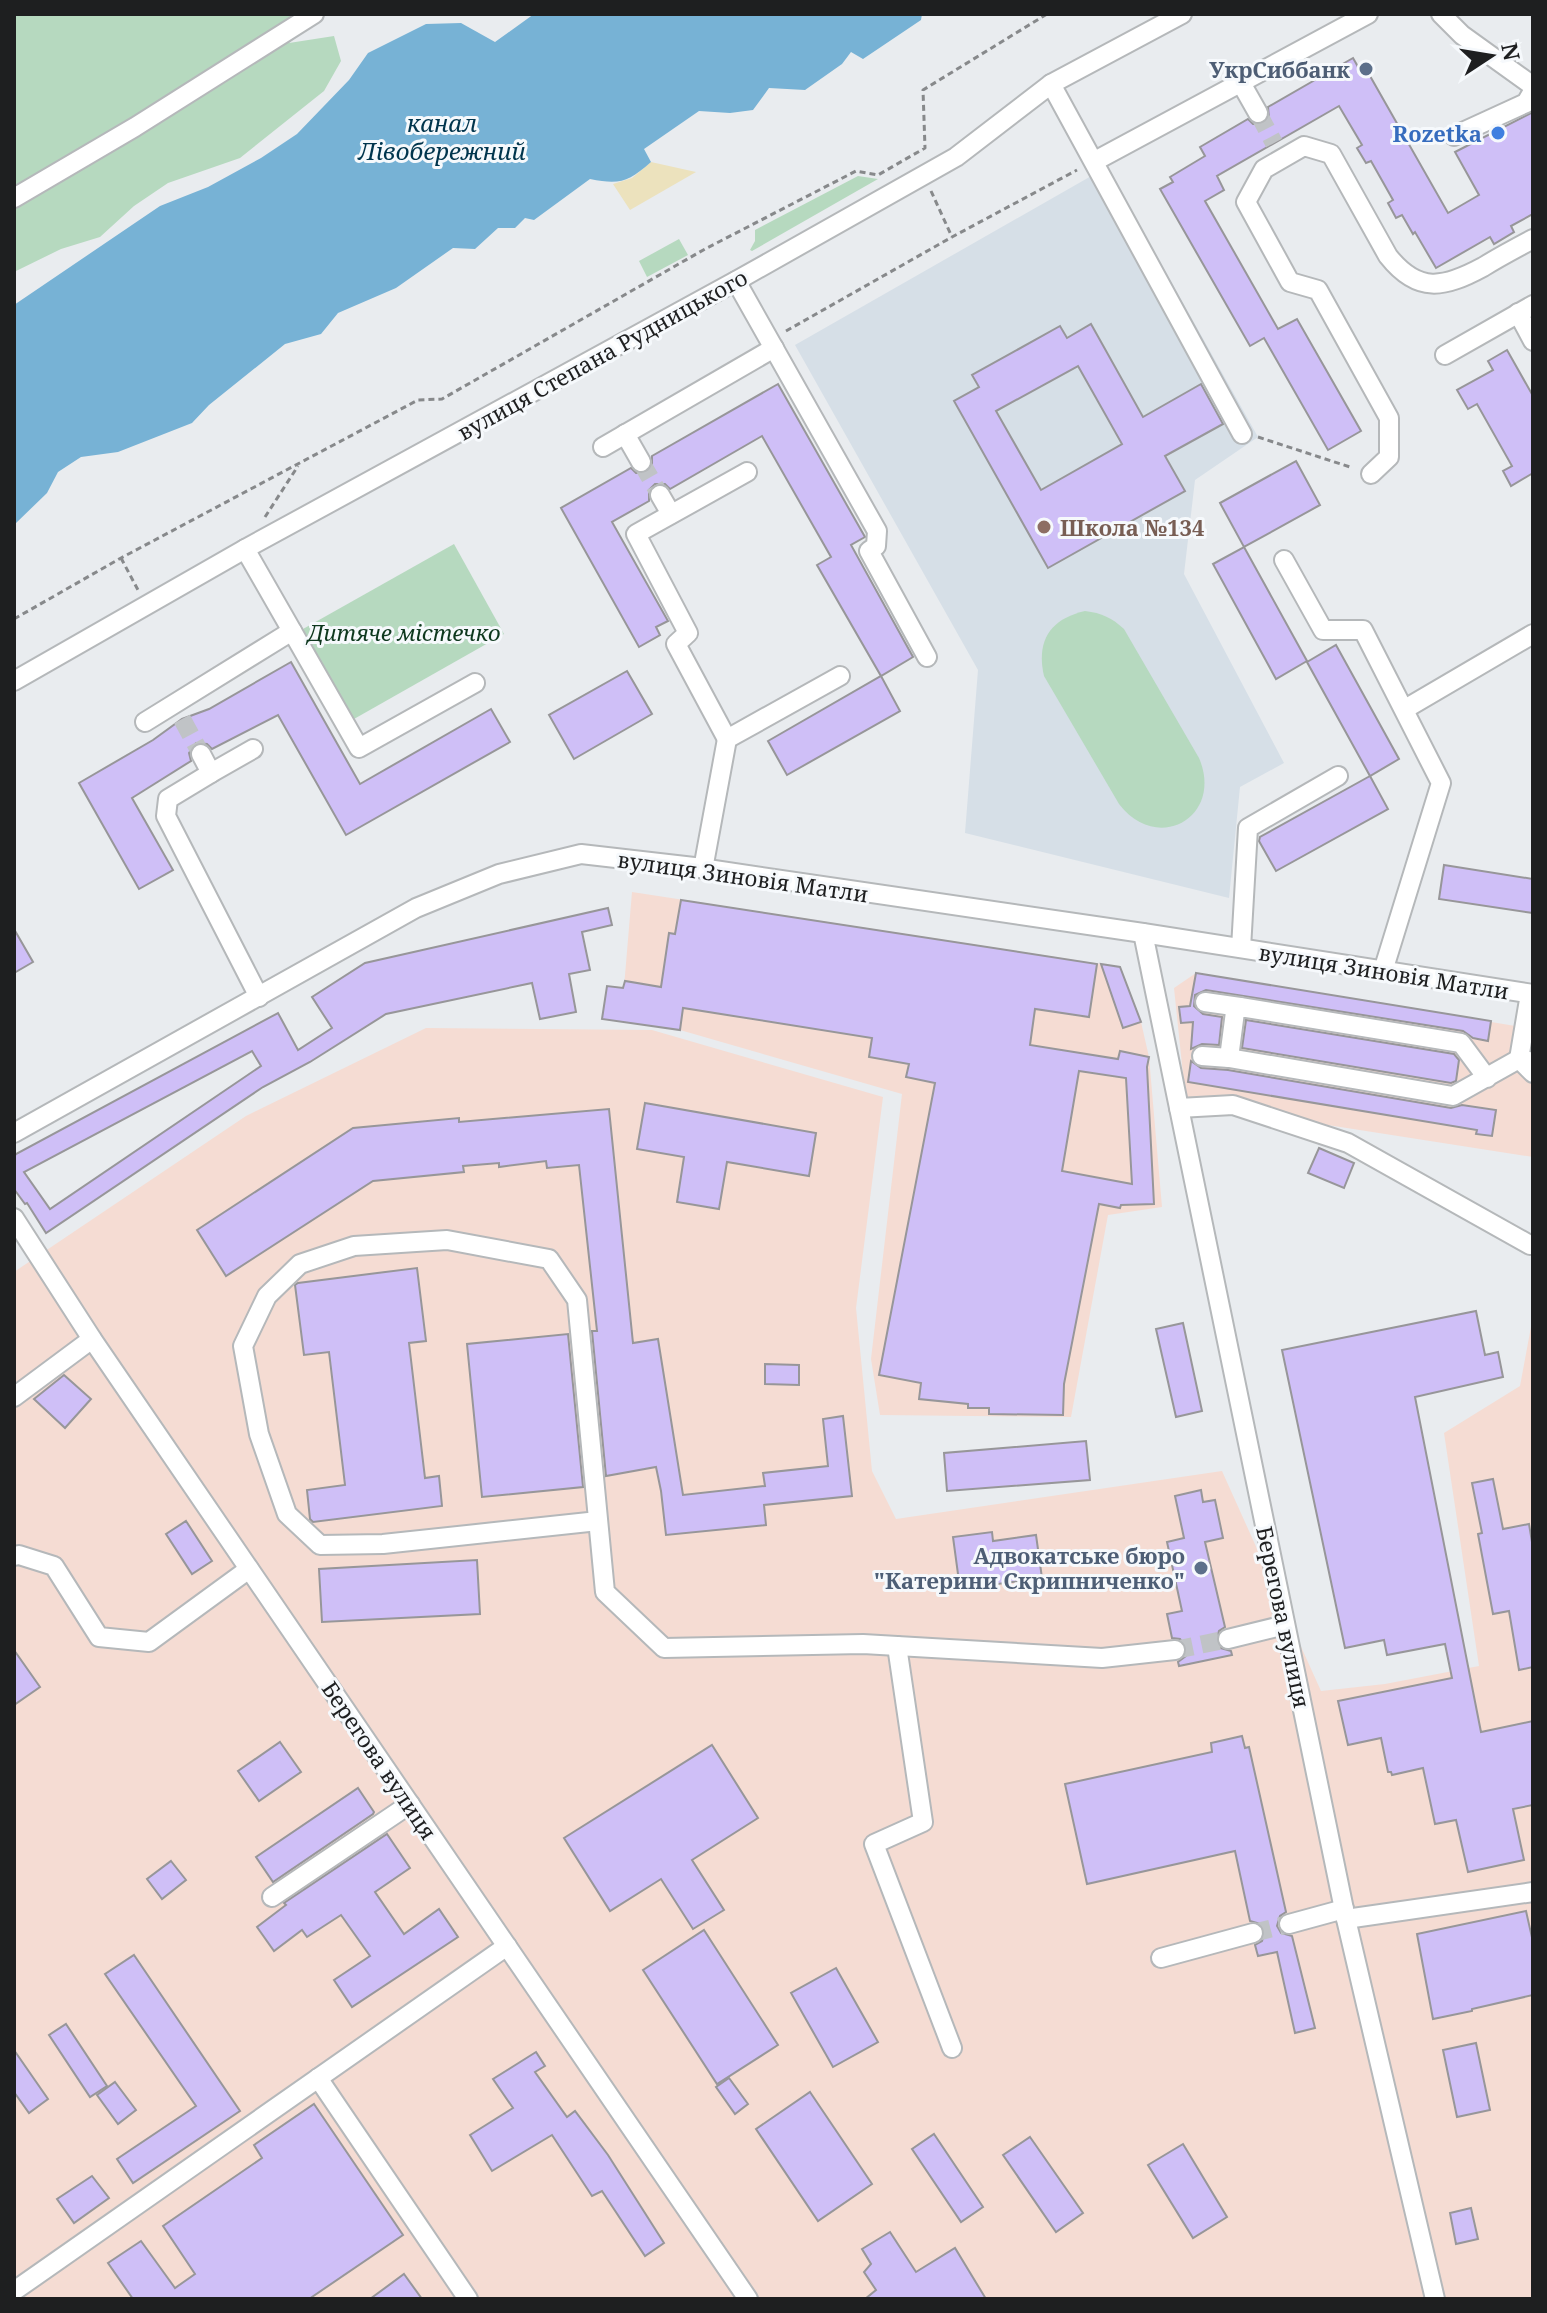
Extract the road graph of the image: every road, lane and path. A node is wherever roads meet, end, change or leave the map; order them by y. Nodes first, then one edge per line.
1 (314, 14) edge
2 (1047, 14) edge
3 (1182, 14) edge
4 (1368, 14) edge
5 (1441, 14) edge
6 (1241, 83) junction
7 (1051, 84) junction
8 (1533, 89) edge
9 (1258, 113) tunnel mouth
10 (1454, 136) dead end
11 (915, 154) junction
12 (1095, 161) junction
13 (924, 175) junction
14 (14, 198) edge
15 (952, 237) junction
16 (1533, 239) edge
17 (736, 281) junction
18 (1526, 309) edge
19 (1533, 341) edge
20 (772, 344) junction
21 (1445, 355) dead end
22 (625, 434) junction
23 (1242, 434) joint
24 (603, 447) dead end
25 (641, 462) tunnel mouth
26 (300, 463) junction
27 (747, 472) dead end
28 (1371, 474) joint
29 (660, 495) tunnel mouth
30 (671, 514) junction
31 (245, 549) junction
32 (121, 558) junction
33 (1284, 560) dead end
34 (146, 605) junction
35 (14, 619) edge
36 (292, 631) junction
37 (1533, 634) edge
38 (927, 657) dead end
39 (840, 676) dead end
40 (14, 681) edge
41 (475, 683) dead end
42 (1405, 709) junction
43 (145, 722) dead end
44 (727, 739) junction
45 (253, 749) dead end
46 (201, 754) tunnel mouth
47 (211, 773) junction
48 (1338, 776) dead end
49 (703, 869) junction
50 (1143, 933) junction
51 (1241, 948) junction
52 (1383, 971) junction
53 (1531, 994) edge
54 (259, 997) junction
55 (1205, 1002) dead end
56 (1240, 1007) junction
57 (1202, 1056) dead end
58 (1229, 1058) junction
59 (1526, 1060) edge
60 (1533, 1073) edge
61 (1487, 1078) junction
62 (1179, 1108) junction
63 (14, 1133) edge
64 (14, 1218) edge
65 (1530, 1245) dead end
66 (92, 1339) junction
67 (14, 1397) edge
68 (598, 1521) junction
69 (14, 1556) edge
70 (249, 1569) junction
71 (1285, 1625) junction
72 (1228, 1639) tunnel mouth
73 (897, 1646) junction
74 (1175, 1650) tunnel mouth
75 (410, 1804) junction
76 (1533, 1892) edge
77 (272, 1897) dead end
78 (1345, 1914) junction
79 (1289, 1924) tunnel mouth
80 (1253, 1933) tunnel mouth
81 (507, 1946) junction
82 (1161, 1958) dead end
83 (952, 2048) dead end
84 (318, 2078) junction
85 (14, 2291) edge
86 (468, 2299) edge
87 (748, 2299) edge
88 (1435, 2299) edge

1 - 14 street
2 - 11 path
3 - 7 street, вулиця Степана Рудницького
4 - 6 street
5 - 8 street
6 - 9 street
6 - 12 street
7 - 12 street
7 - 13 street, вулиця Степана Рудницького
8 - 10 street
11 - 13 path
11 - 26 path
12 - 15 path
12 - 23 street
13 - 15 path
13 - 17 street, вулиця Степана Рудницького
15 - 20 path
16 - 28 street
17 - 20 street
17 - 31 street, вулиця Степана Рудницького
18 - 19 street
18 - 21 street
20 - 22 street
20 - 38 street
22 - 24 street
22 - 25 street
23 - 28 path
26 - 31 path
26 - 32 path
27 - 30 street
29 - 30 street
30 - 44 street
31 - 34 street, вулиця Степана Рудницького
31 - 36 street
32 - 34 path
32 - 35 path
33 - 42 street
34 - 40 street, вулиця Степана Рудницького
36 - 41 street
36 - 43 street
37 - 42 street
39 - 44 street
42 - 52 street
44 - 49 street
45 - 47 street
46 - 47 street
47 - 54 street
48 - 51 street
49 - 50 street, вулиця Зиновія Матли
49 - 54 street, вулиця Зиновія Матли
50 - 51 street, вулиця Зиновія Матли
50 - 62 street, Берегова вулиця
51 - 52 street, вулиця Зиновія Матли
52 - 53 street, вулиця Зиновія Матли
53 - 59 street
54 - 63 street, вулиця Зиновія Матли
55 - 56 street
56 - 58 street
56 - 61 street
57 - 58 street
58 - 61 street
59 - 60 street
59 - 61 street
62 - 65 street
62 - 71 street, Берегова вулиця
64 - 66 street, Берегова вулиця
66 - 67 street
66 - 70 street, Берегова вулиця
68 - 68 street
68 - 73 street
69 - 70 street
70 - 75 street, Берегова вулиця
71 - 72 street
71 - 78 street, Берегова вулиця
73 - 74 street
73 - 83 street
75 - 77 street
75 - 81 street, Берегова вулиця
76 - 78 street
78 - 79 street
78 - 88 street, Берегова вулиця
80 - 82 street
81 - 84 street
81 - 87 street, Берегова вулиця
84 - 85 street
84 - 86 street

